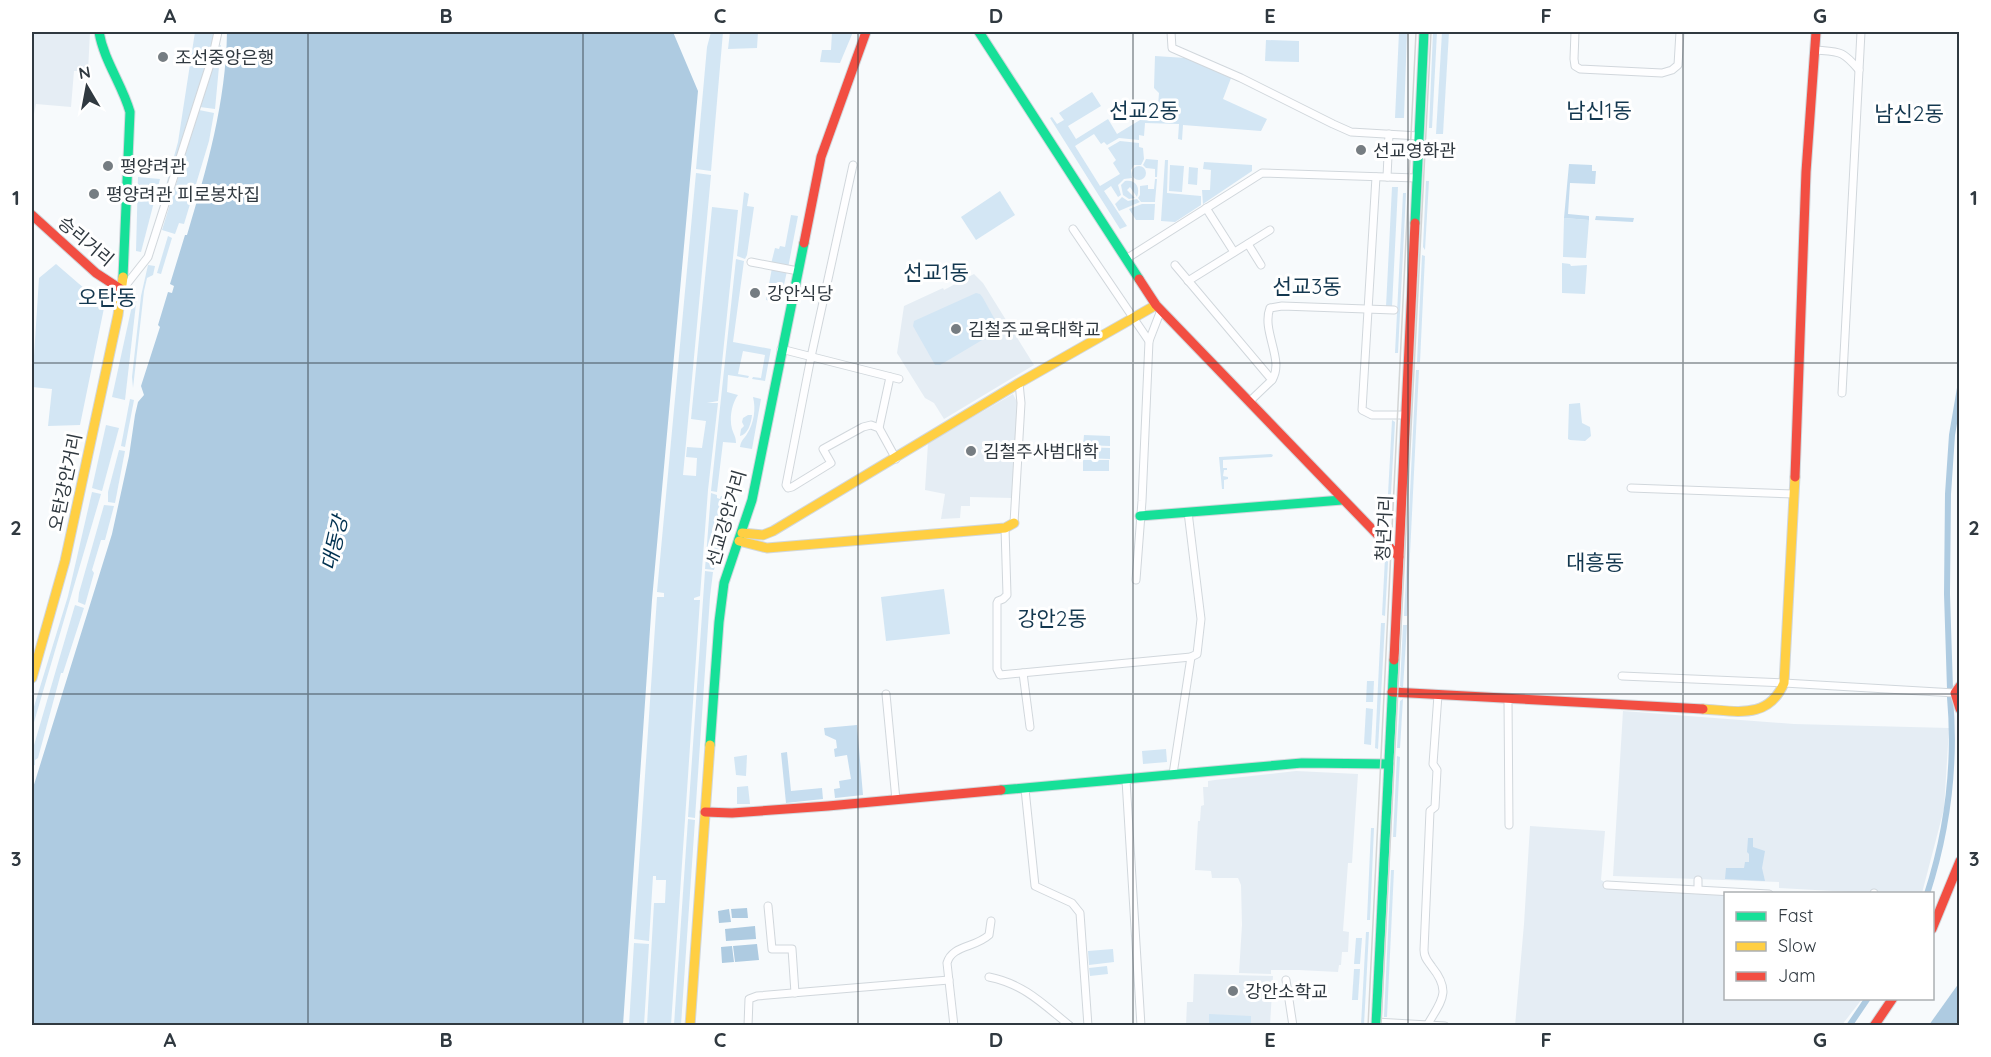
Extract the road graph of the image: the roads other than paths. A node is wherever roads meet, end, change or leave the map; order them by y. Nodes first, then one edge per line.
1 (99, 32) edge
2 (218, 32) edge
3 (866, 32) edge
4 (980, 32) edge
5 (1171, 32) edge
6 (1424, 32) edge
7 (1575, 32) edge
8 (1680, 32) edge
9 (1816, 32) edge
10 (1861, 32) edge
11 (1815, 50) junction
12 (1859, 70) junction
13 (1389, 134) junction
14 (1419, 136) junction
15 (853, 165) dead end
16 (1376, 177) junction
17 (1387, 177) junction
18 (1417, 178) junction
19 (1206, 208) junction
20 (32, 215) edge
21 (1073, 229) dead end
22 (1270, 230) dead end
23 (1248, 244) junction
24 (1234, 252) junction
25 (1126, 259) junction
26 (751, 262) dead end
27 (1175, 265) dead end
28 (1261, 265) dead end
29 (798, 271) junction
30 (1188, 281) junction
31 (122, 290) junction
32 (1159, 307) junction
33 (1369, 309) junction
34 (1394, 310) dead end
35 (1135, 318) junction
36 (1149, 341) junction
37 (781, 349) junction
38 (811, 357) junction
39 (890, 376) junction
40 (899, 379) dead end
41 (1272, 380) junction
42 (1019, 383) junction
43 (1842, 393) dead end
44 (1249, 402) junction
45 (1405, 416) junction
46 (879, 428) junction
47 (896, 459) junction
48 (1631, 488) dead end
49 (1794, 494) junction
50 (1342, 500) junction
51 (1188, 512) junction
52 (1140, 516) junction
53 (1014, 523) joint
54 (1005, 528) junction
55 (740, 537) junction
56 (1399, 557) junction
57 (1136, 580) dead end
58 (1191, 657) junction
59 (1023, 673) junction
60 (1622, 676) dead end
61 (32, 678) edge
62 (1784, 682) junction
63 (1957, 690) edge
64 (1392, 692) junction
65 (886, 694) dead end
66 (1438, 695) junction
67 (1508, 699) junction
68 (1959, 709) edge
69 (1030, 727) dead end
70 (1389, 764) junction
71 (1173, 774) junction
72 (1126, 780) junction
73 (1025, 789) junction
74 (896, 800) junction
75 (705, 812) junction
76 (1509, 825) dead end
77 (1959, 861) edge
78 (1698, 880) dead end
79 (1608, 885) dead end
80 (1698, 889) junction
81 (1741, 892) edge
82 (768, 906) dead end
83 (991, 921) dead end
84 (1934, 925) edge
85 (989, 977) dead end
86 (949, 980) junction
87 (1286, 980) dead end
88 (795, 993) junction
89 (1886, 1000) edge
90 (1892, 1000) edge
91 (1877, 1022) edge
92 (1376, 1024) edge
93 (1428, 1024) edge
94 (690, 1026) edge
95 (748, 1026) edge
96 (954, 1026) edge
97 (1070, 1026) edge
98 (1088, 1026) edge
99 (1141, 1026) edge
100 (1293, 1026) edge
101 (1445, 1026) edge

1 - 31 main road, 오탄강안거리
2 - 31 street
3 - 29 main road, 선교강안거리
4 - 25 main road
5 - 13 street
6 - 14 main road, 청년거리
7 - 8 street
9 - 11 main road
10 - 12 street
11 - 12 street
11 - 49 main road
12 - 43 street
13 - 14 street
13 - 17 street
14 - 18 main road, 청년거리
15 - 38 street
16 - 17 street
16 - 19 street
16 - 33 street
17 - 18 street
18 - 45 main road, 청년거리
19 - 24 street
19 - 25 street
20 - 31 main road, 승리거리
21 - 35 street
22 - 23 street
23 - 24 street
23 - 28 street
24 - 30 street
25 - 32 main road
26 - 29 street
27 - 30 street
29 - 37 main road, 선교강안거리
30 - 41 street
31 - 61 main road, 오탄강안거리
32 - 35 main road
32 - 36 street
32 - 44 main road
33 - 34 street
33 - 41 street
33 - 45 street
35 - 36 street
35 - 42 main road
36 - 52 street
37 - 38 street
37 - 55 main road, 선교강안거리
38 - 39 street
38 - 46 street
39 - 40 street
39 - 46 street
41 - 44 street
42 - 47 main road
42 - 53 street
44 - 50 main road
45 - 56 main road, 청년거리
46 - 47 street
47 - 55 main road
48 - 49 street
49 - 62 main road
50 - 51 main road
50 - 56 main road
51 - 52 main road
51 - 58 street
52 - 57 street
53 - 54 main road
54 - 55 main road
54 - 59 street
55 - 75 main road, 선교강안거리
56 - 64 main road, 청년거리
58 - 59 street
58 - 71 street
59 - 69 street
60 - 62 street
62 - 63 street
62 - 67 main road
63 - 68 main road
64 - 66 main road
64 - 70 main road, 청년거리
65 - 74 street
66 - 67 main road
66 - 93 street
67 - 76 street
70 - 71 main road
70 - 92 main road, 청년거리
71 - 72 main road
72 - 73 main road
72 - 99 street
73 - 74 main road
73 - 98 street
74 - 75 main road
75 - 94 main road, 선교강안거리
77 - 84 main road
78 - 80 street
79 - 80 street
80 - 81 street
82 - 88 street
83 - 86 street
85 - 97 street
86 - 88 street
86 - 96 street
87 - 100 street
88 - 95 street
89 - 91 main road
90 - 91 main road
92 - 93 street
93 - 101 street

